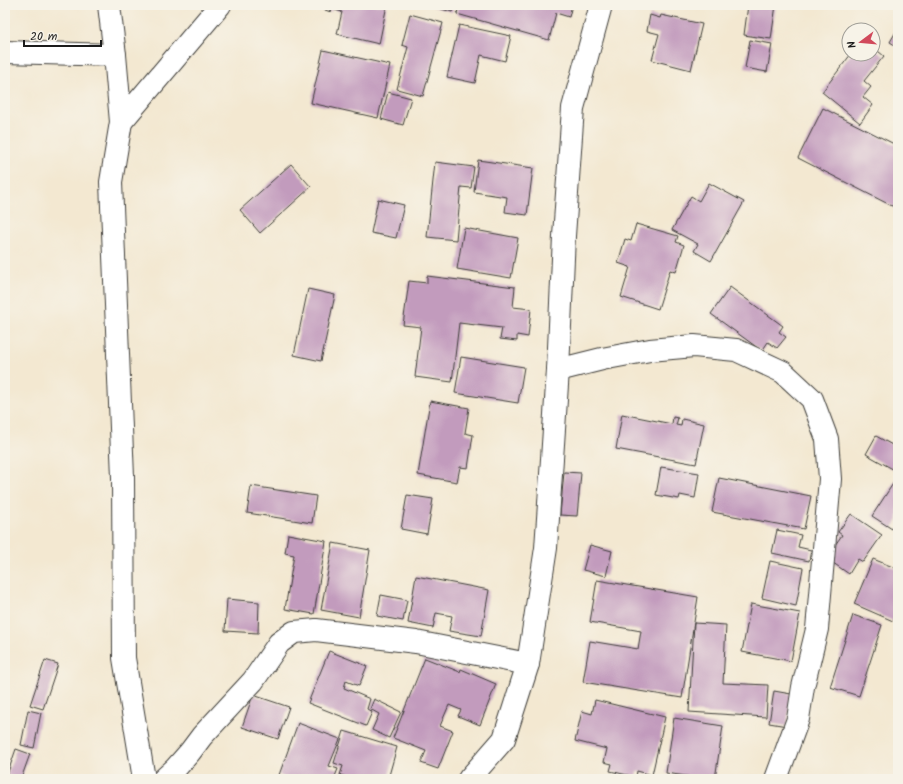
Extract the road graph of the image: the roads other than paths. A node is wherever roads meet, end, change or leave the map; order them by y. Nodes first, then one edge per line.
1 (108, 5) edge
2 (220, 5) edge
3 (601, 5) edge
4 (5, 52) edge
5 (115, 56) junction
6 (121, 122) junction
7 (558, 370) junction
8 (528, 664) junction
9 (144, 779) edge
10 (164, 779) edge
11 (469, 779) edge
12 (776, 779) edge

1 - 5 street
2 - 6 street
3 - 7 street
4 - 5 street
5 - 6 street
6 - 9 street
7 - 8 street
7 - 12 street
8 - 10 street
8 - 11 street

